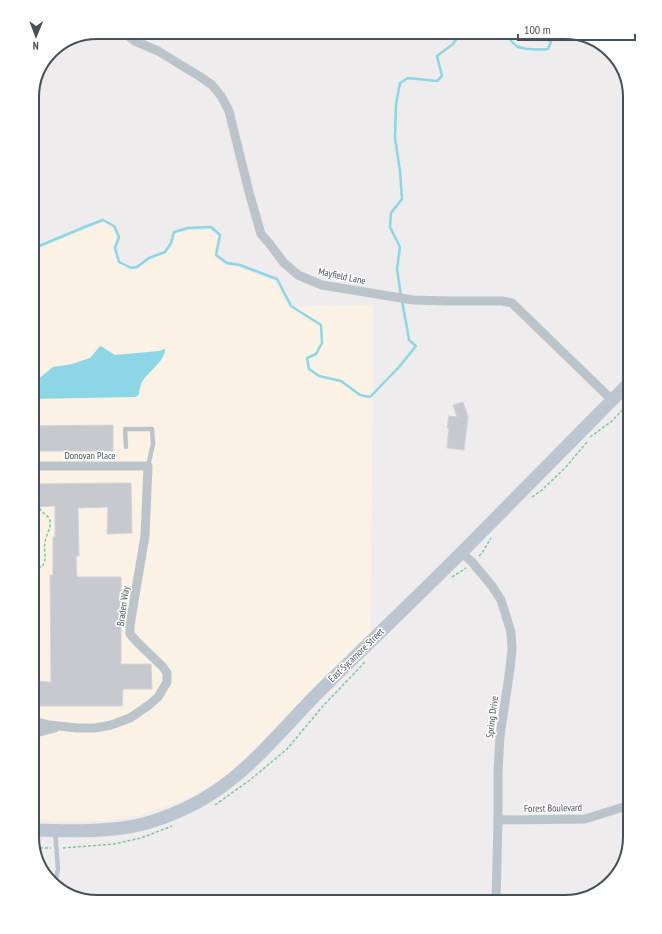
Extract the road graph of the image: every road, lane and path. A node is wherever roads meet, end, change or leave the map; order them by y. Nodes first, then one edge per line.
1 (132, 39) edge
2 (623, 389) edge
3 (612, 400) junction
4 (623, 409) edge
5 (126, 447) dead end
6 (39, 466) edge
7 (148, 466) junction
8 (530, 498) dead end
9 (39, 507) dead end
10 (491, 539) dead end
11 (461, 552) junction
12 (476, 559) dead end
13 (39, 567) edge
14 (39, 723) edge
15 (60, 727) junction
16 (39, 732) edge
17 (623, 806) edge
18 (498, 820) junction
19 (39, 830) edge
20 (55, 831) junction
21 (56, 878) edge
22 (496, 895) edge

1 - 3 street, Mayfield Lane
2 - 3 main road, East Sycamore Street
3 - 11 main road, East Sycamore Street
4 - 8 path
5 - 7 lane
6 - 7 street, Donovan Place
7 - 15 street, Braden Way
9 - 13 path
10 - 12 path
11 - 18 street, Spring Drive
11 - 20 main road, East Sycamore Street
14 - 15 street, Braden Way
15 - 16 street, Braden Way
17 - 18 street, Forest Boulevard
18 - 22 street, Spring Drive
19 - 20 main road, East Sycamore Street
20 - 21 lane

